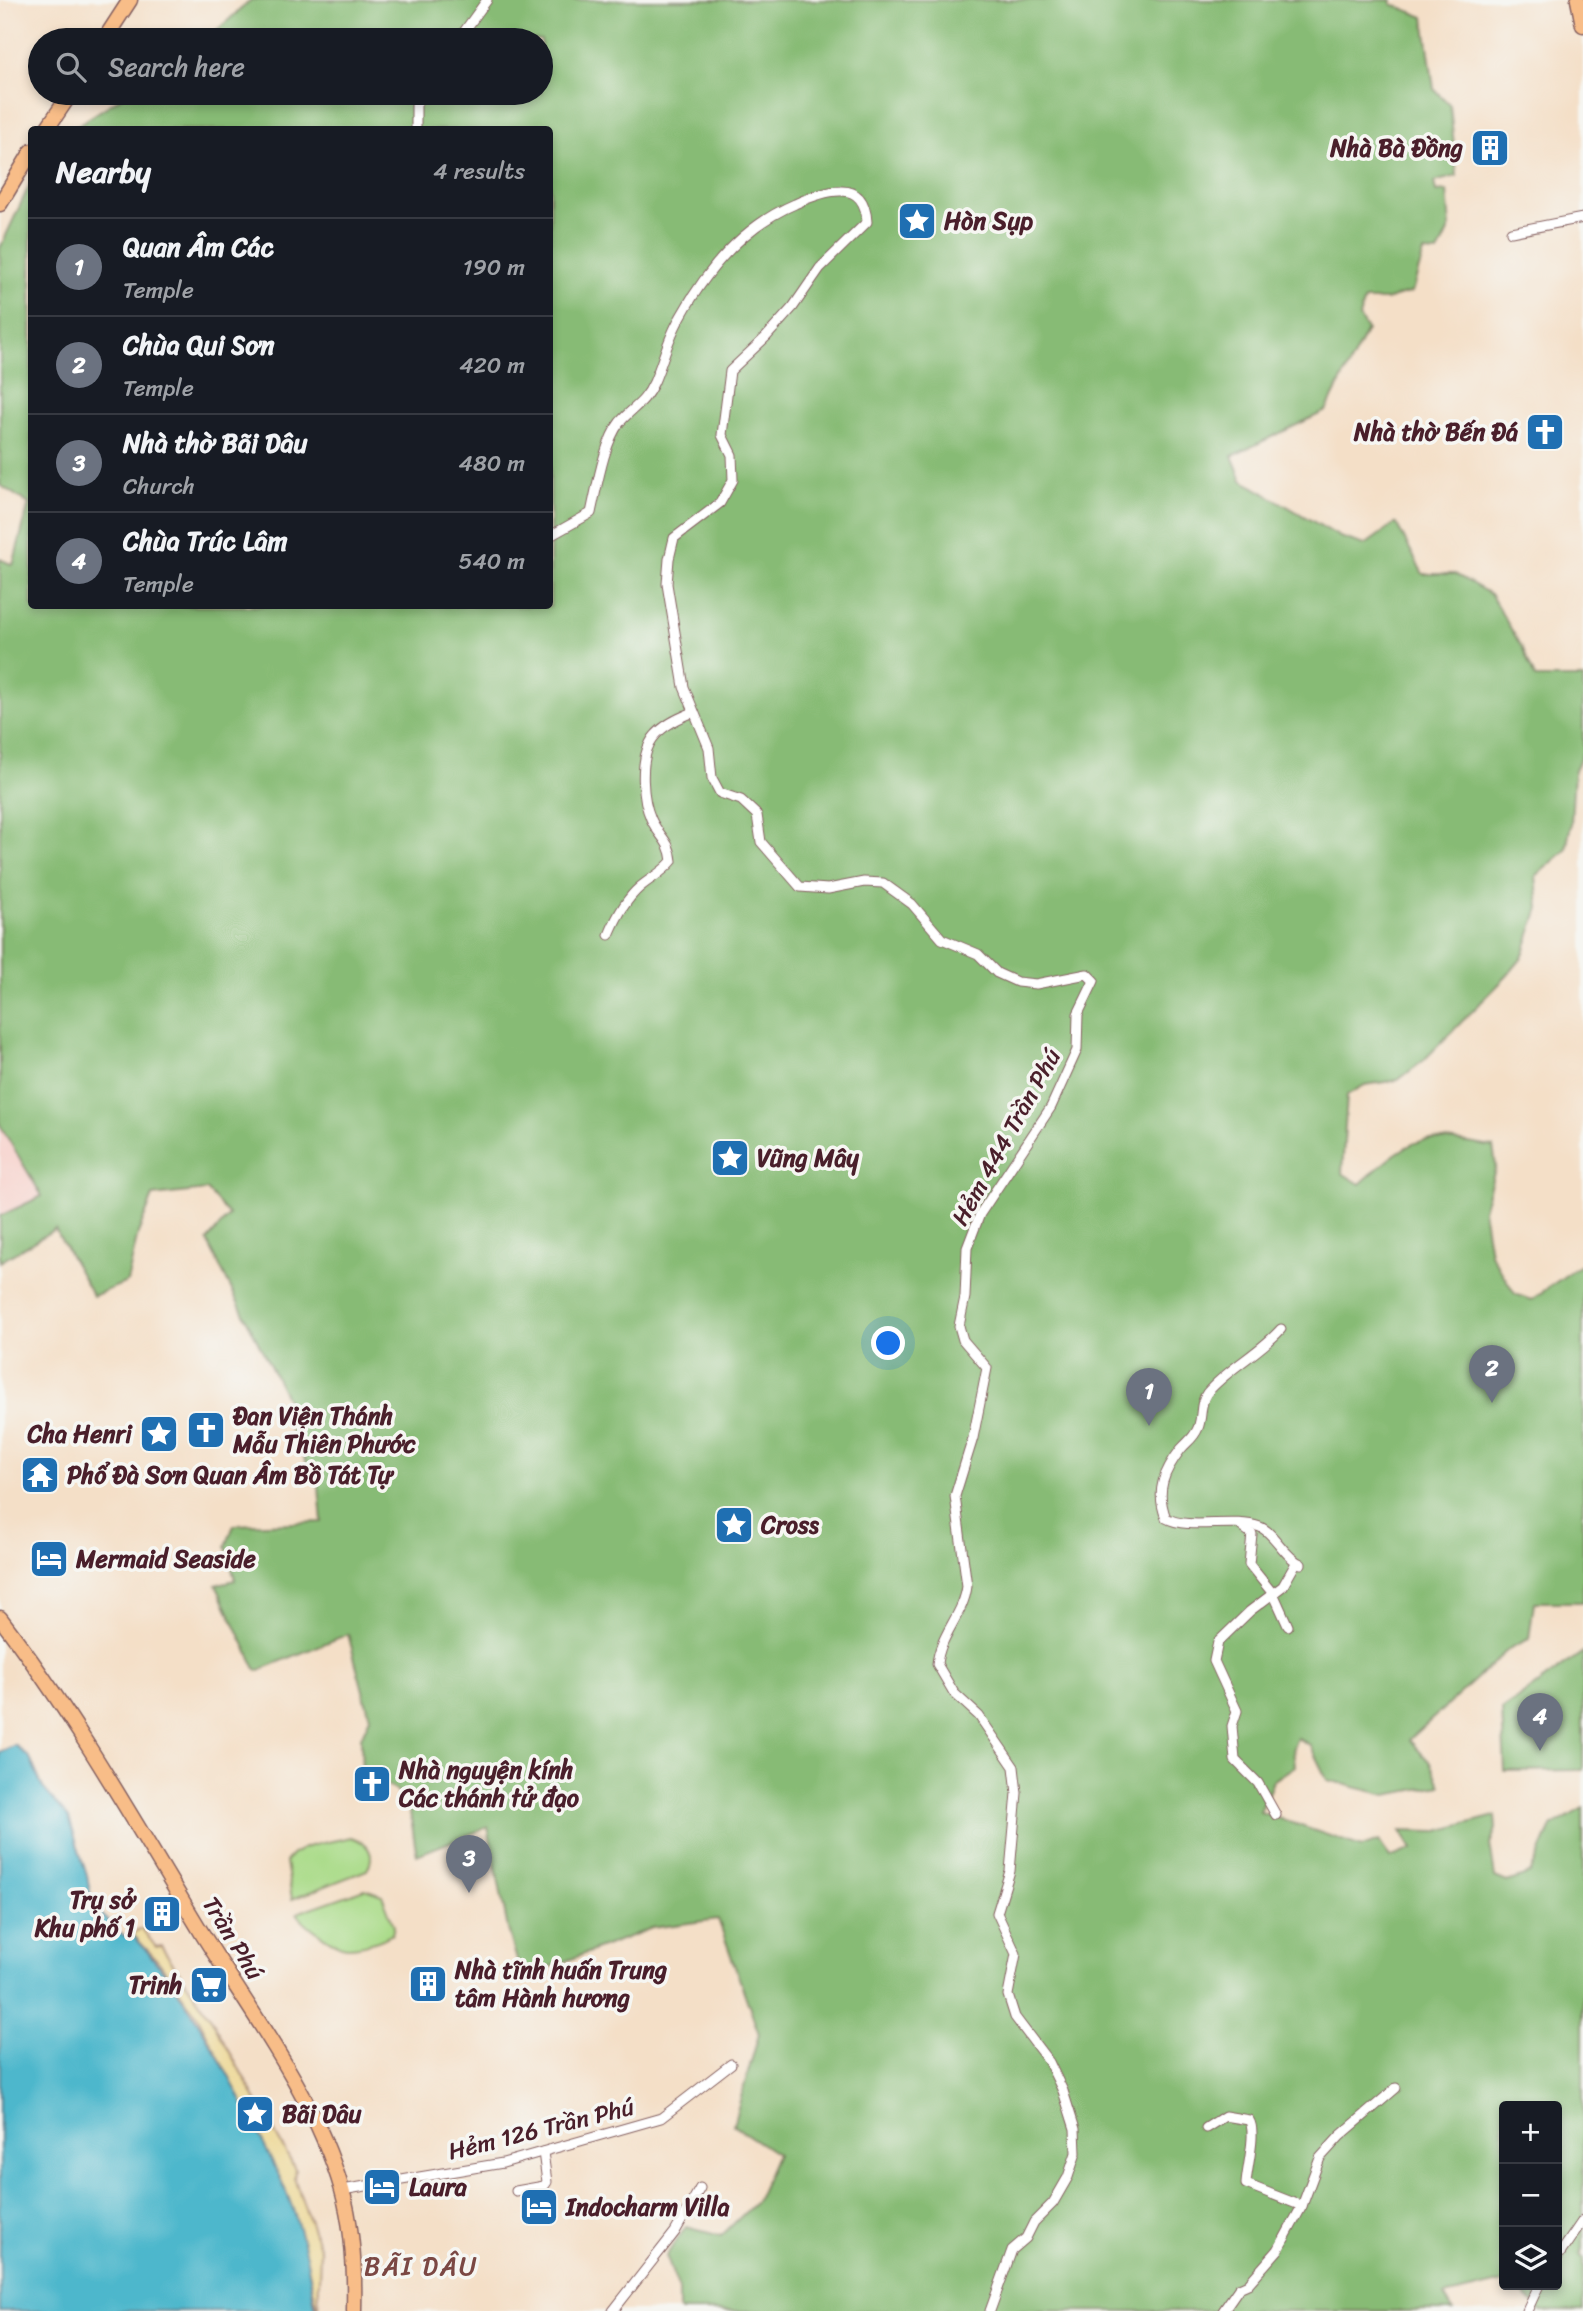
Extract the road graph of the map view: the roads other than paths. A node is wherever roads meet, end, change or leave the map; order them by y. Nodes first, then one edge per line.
1 (130, 0) edge
2 (487, 0) edge
3 (1578, 0) edge
4 (1583, 25) edge
5 (112, 28) edge
6 (467, 28) edge
7 (63, 105) edge
8 (416, 105) edge
9 (49, 126) edge
10 (416, 126) edge
11 (28, 158) edge
12 (0, 204) edge
13 (1583, 218) edge
14 (1511, 232) dead end
15 (553, 534) edge
16 (694, 712) junction
17 (609, 935) dead end
18 (1281, 1329) dead end
19 (1239, 1524) junction
20 (1274, 1595) junction
21 (0, 1618) edge
22 (1288, 1626) dead end
23 (1276, 1815) dead end
24 (731, 2064) dead end
25 (1396, 2088) dead end
26 (1206, 2128) dead end
27 (543, 2152) junction
28 (700, 2188) dead end
29 (342, 2190) junction
30 (516, 2191) dead end
31 (1302, 2206) junction
32 (1583, 2220) edge
33 (1562, 2251) edge
34 (1537, 2290) edge
35 (354, 2311) edge
36 (613, 2311) edge
37 (990, 2311) edge
38 (1223, 2311) edge
39 (1527, 2311) edge

1 - 5 main road
2 - 6 street
3 - 4 main road
7 - 9 main road
8 - 10 street
11 - 12 main road
13 - 14 street
15 - 16 street, Hẻm 444 Trần Phú
16 - 17 street
16 - 37 street, Hẻm 444 Trần Phú
18 - 19 street
19 - 20 street
19 - 20 street
20 - 22 street
20 - 23 street
21 - 29 main road, Trần Phú
24 - 27 street, Hẻm 126 Trần Phú
25 - 31 street
26 - 31 street
27 - 29 street, Hẻm 126 Trần Phú
27 - 30 street
28 - 36 street
29 - 35 main road, Trần Phú
31 - 38 street
32 - 33 street
34 - 39 street

